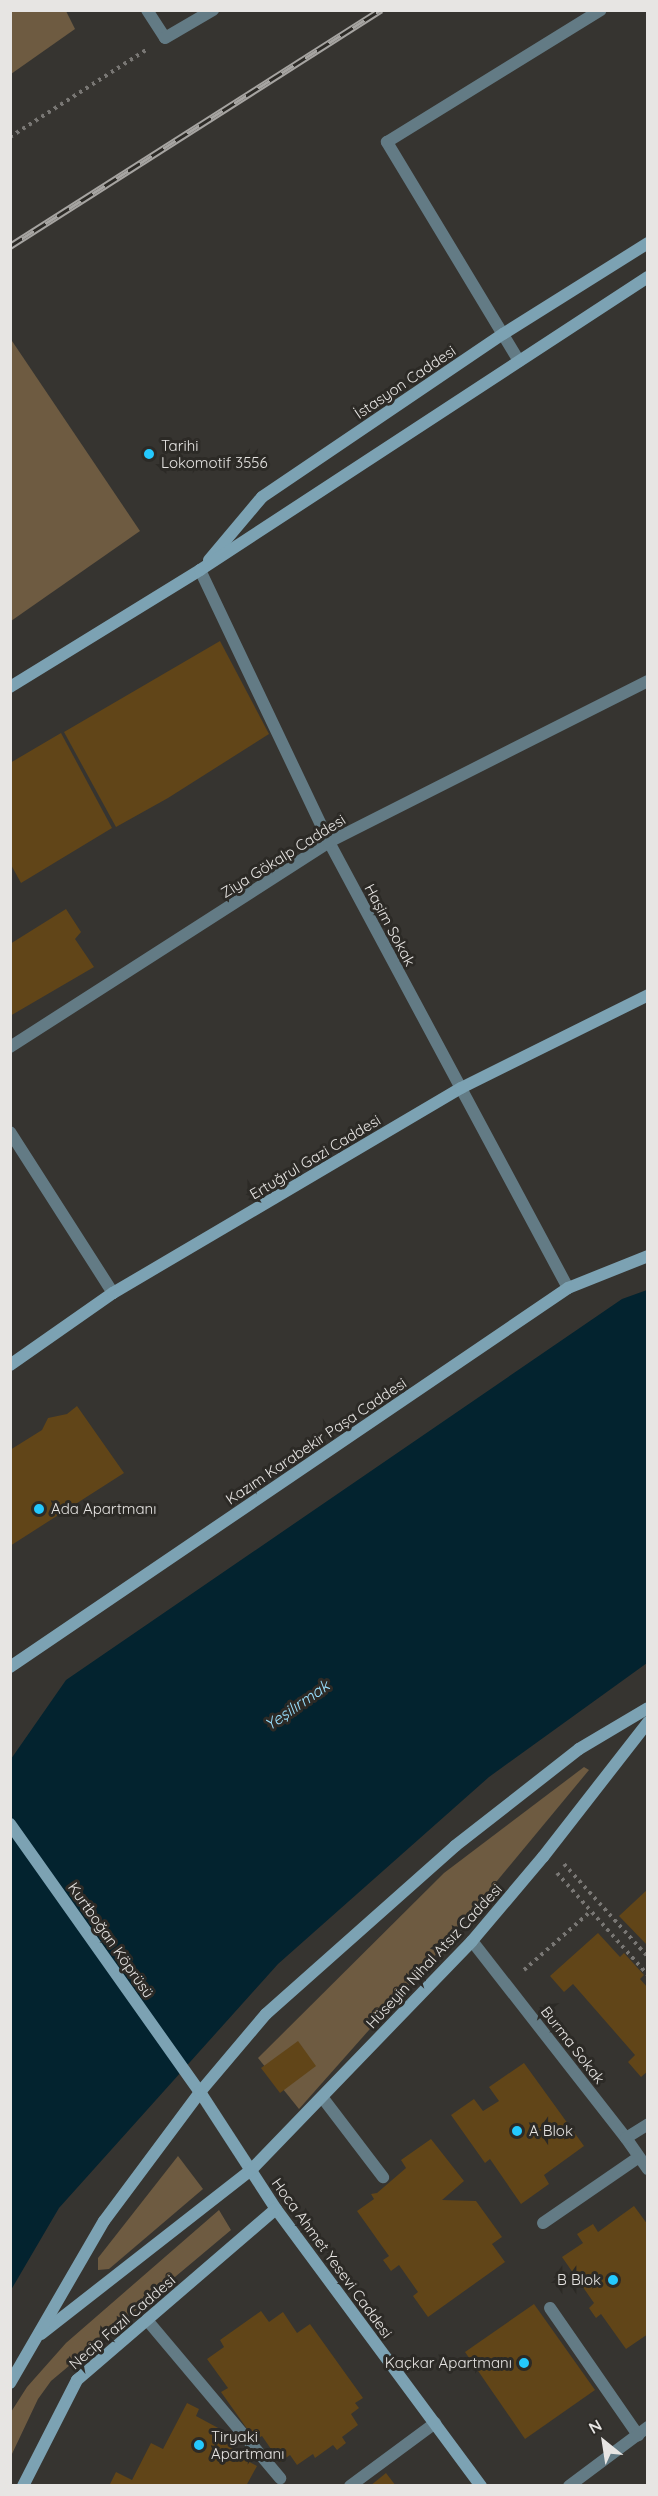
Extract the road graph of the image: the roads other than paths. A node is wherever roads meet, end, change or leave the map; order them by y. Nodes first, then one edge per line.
1 (147, 10) edge
2 (213, 10) edge
3 (601, 10) edge
4 (648, 243) edge
5 (648, 277) edge
6 (503, 334) junction
7 (519, 361) junction
8 (200, 570) junction
9 (648, 681) edge
10 (10, 687) edge
11 (329, 842) junction
12 (648, 995) edge
13 (10, 1047) edge
14 (461, 1088) junction
15 (10, 1132) edge
16 (648, 1256) edge
17 (568, 1288) junction
18 (113, 1293) junction
19 (10, 1365) edge
20 (10, 1667) edge
21 (648, 1708) edge
22 (648, 1722) edge
23 (10, 1824) edge
24 (472, 1941) junction
25 (186, 2073) joint
26 (200, 2092) junction
27 (322, 2097) junction
28 (648, 2124) edge
29 (626, 2138) junction
30 (639, 2157) junction
31 (648, 2169) edge
32 (251, 2170) junction
33 (383, 2177) dead end
34 (276, 2209) junction
35 (543, 2223) dead end
36 (550, 2308) dead end
37 (147, 2320) junction
38 (34, 2339) junction
39 (10, 2383) edge
40 (435, 2422) junction
41 (643, 2431) edge
42 (280, 2478) dead end
43 (23, 2486) edge
44 (350, 2486) edge
45 (481, 2486) edge
46 (569, 2486) edge

1 - 2 street
3 - 6 street
4 - 6 street, İstasyon Caddesi
5 - 7 street, İstasyon Caddesi
6 - 7 street
6 - 8 street, İstasyon Caddesi
7 - 8 street, İstasyon Caddesi
8 - 10 street, İstasyon Caddesi
8 - 11 street, Haşim Sokak
9 - 11 street, Ziya Gökalp Caddesi
11 - 13 street, Ziya Gökalp Caddesi
11 - 14 street, Haşim Sokak
12 - 14 street, Ertuğrul Gazi Caddesi
14 - 17 street, Haşim Sokak
14 - 18 street, Ertuğrul Gazi Caddesi
15 - 18 street
16 - 17 street, Kazım Karabekir Paşa Caddesi
17 - 20 street, Kazım Karabekir Paşa Caddesi
18 - 19 street, Ertuğrul Gazi Caddesi
21 - 26 street
22 - 24 street, Hüseyin Nihal Atsız Caddesi
23 - 25 street, Kurtboğan Köprüsü
24 - 27 street, Hüseyin Nihal Atsız Caddesi
24 - 29 street, Burma Sokak
25 - 26 street, Hoca Ahmet Yesevi Caddesi
26 - 32 street, Hoca Ahmet Yesevi Caddesi
26 - 38 street
27 - 32 street, Hüseyin Nihal Atsız Caddesi
27 - 33 street
28 - 29 street
29 - 30 street, Burma Sokak
30 - 31 street, Burma Sokak
30 - 35 street
32 - 34 street, Hoca Ahmet Yesevi Caddesi
32 - 38 street
34 - 37 street, Necip Fazıl Caddesi
34 - 40 street, Hoca Ahmet Yesevi Caddesi
36 - 41 street
37 - 42 street
37 - 43 street, Necip Fazıl Caddesi
38 - 39 street
40 - 44 street
40 - 45 street, Hoca Ahmet Yesevi Caddesi
41 - 46 street

